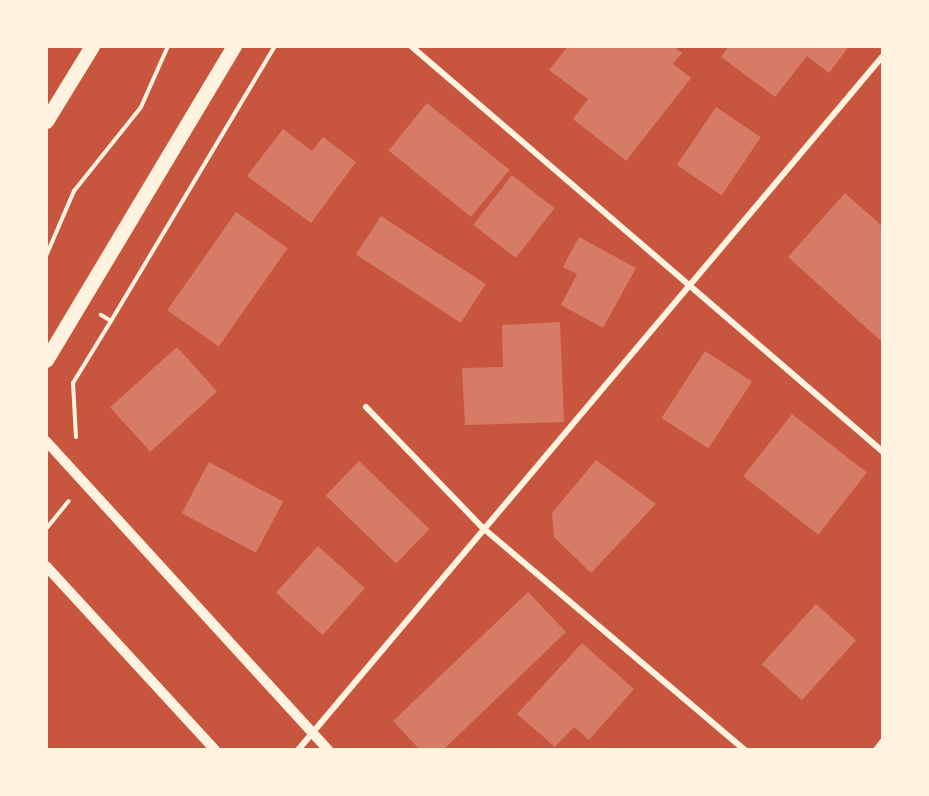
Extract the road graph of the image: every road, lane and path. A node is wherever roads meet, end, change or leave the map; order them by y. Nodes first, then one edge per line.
1 (92, 46) edge
2 (168, 46) edge
3 (234, 46) edge
4 (275, 46) edge
5 (411, 46) edge
6 (882, 57) edge
7 (46, 121) edge
8 (46, 256) edge
9 (685, 285) junction
10 (78, 300) junction
11 (111, 321) junction
12 (46, 360) edge
13 (366, 406) dead end
14 (46, 441) edge
15 (80, 448) dead end
16 (882, 451) edge
17 (84, 483) junction
18 (483, 528) junction
19 (46, 529) edge
20 (46, 566) edge
21 (314, 734) junction
22 (882, 742) edge
23 (215, 750) edge
24 (298, 750) edge
25 (328, 750) edge
26 (745, 750) edge
27 (876, 750) edge

1 - 7 main road
2 - 8 path
3 - 10 main road
4 - 11 path
5 - 9 street
6 - 9 street
9 - 16 street
9 - 18 street
10 - 11 path
10 - 12 main road
11 - 15 path
13 - 18 street
14 - 17 street
17 - 19 path
17 - 21 street
18 - 21 street
18 - 26 street
20 - 23 street
21 - 24 street
21 - 25 street
22 - 27 street

